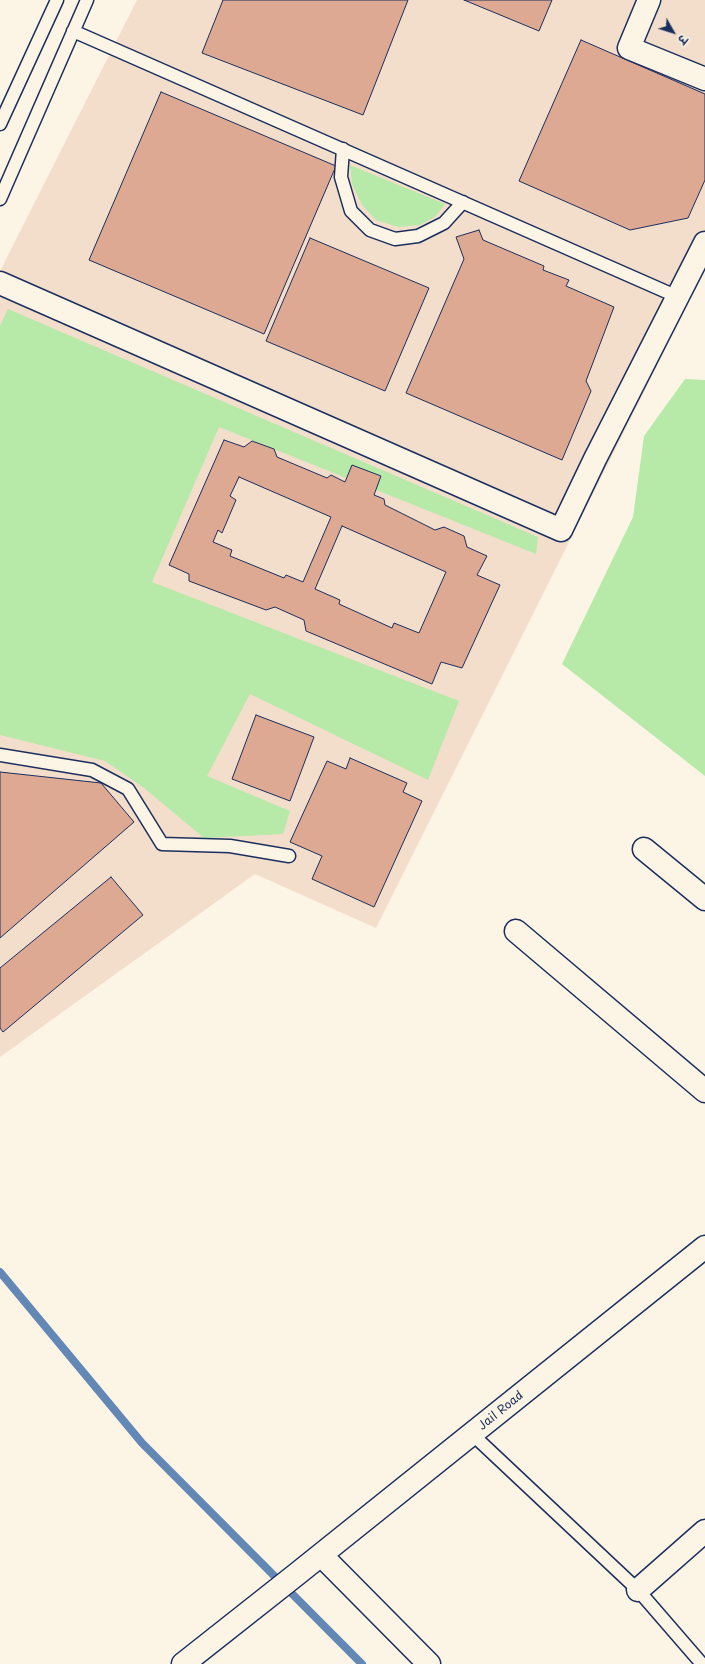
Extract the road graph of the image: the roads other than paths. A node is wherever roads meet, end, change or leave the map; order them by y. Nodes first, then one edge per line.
1 (57, 0) edge
2 (87, 0) edge
3 (649, 0) edge
4 (73, 31) junction
5 (705, 79) edge
6 (0, 124) edge
7 (343, 149) junction
8 (0, 199) edge
9 (463, 202) junction
10 (705, 243) edge
11 (0, 284) edge
12 (678, 297) junction
13 (0, 755) edge
14 (644, 849) dead end
15 (289, 856) dead end
16 (705, 899) edge
17 (516, 932) dead end
18 (705, 1091) edge
19 (705, 1247) edge
20 (472, 1434) junction
21 (705, 1531) edge
22 (321, 1555) junction
23 (638, 1590) junction
24 (183, 1664) edge
25 (429, 1664) edge
26 (702, 1664) edge

1 - 6 lane
2 - 4 lane
3 - 5 street
4 - 7 lane
4 - 8 lane
7 - 9 lane
7 - 9 lane
9 - 12 lane
10 - 12 street
11 - 12 street
13 - 15 lane
14 - 16 street
17 - 18 street
19 - 20 street, Jail Road
20 - 22 street, Jail Road
20 - 23 lane
21 - 23 street
22 - 24 street, Jail Road
22 - 25 street
23 - 26 lane

